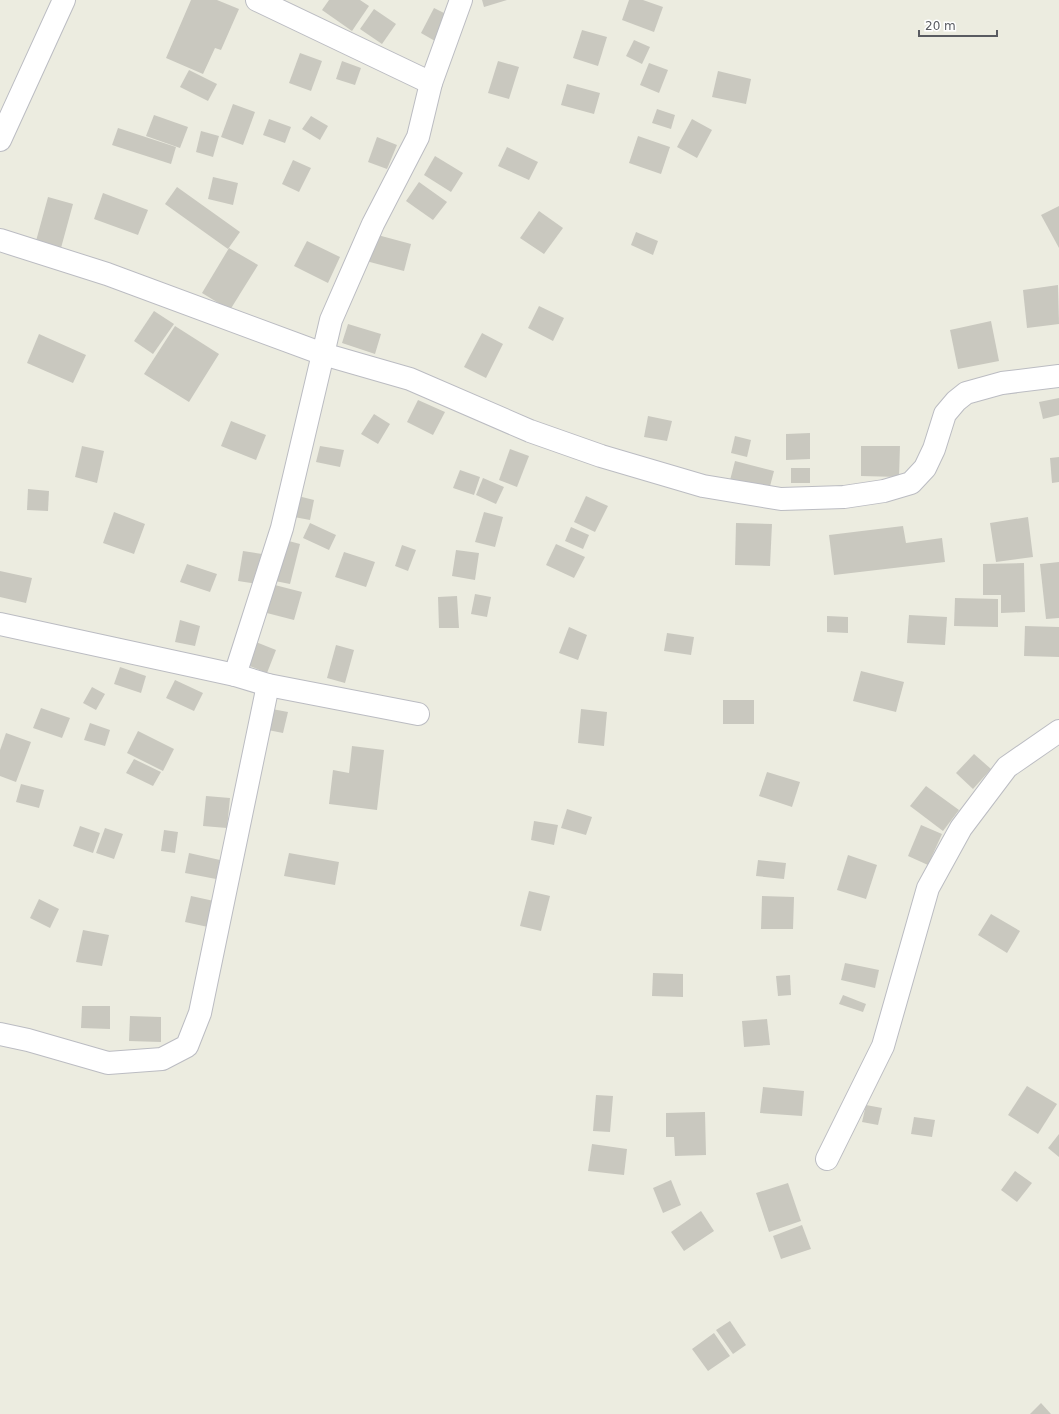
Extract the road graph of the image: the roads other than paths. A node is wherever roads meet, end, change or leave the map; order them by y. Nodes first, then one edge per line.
1 (64, 0) edge
2 (257, 0) edge
3 (461, 0) edge
4 (431, 83) junction
5 (0, 140) edge
6 (0, 240) edge
7 (323, 354) junction
8 (1059, 376) edge
9 (0, 624) edge
10 (235, 675) junction
11 (268, 685) junction
12 (418, 714) dead end
13 (1059, 731) edge
14 (0, 1034) edge
15 (827, 1159) dead end

1 - 5 street
2 - 4 street
3 - 4 street
4 - 7 street
6 - 7 street
7 - 8 street
7 - 10 street
9 - 10 street
10 - 11 street
11 - 12 street
11 - 14 street
13 - 15 street

